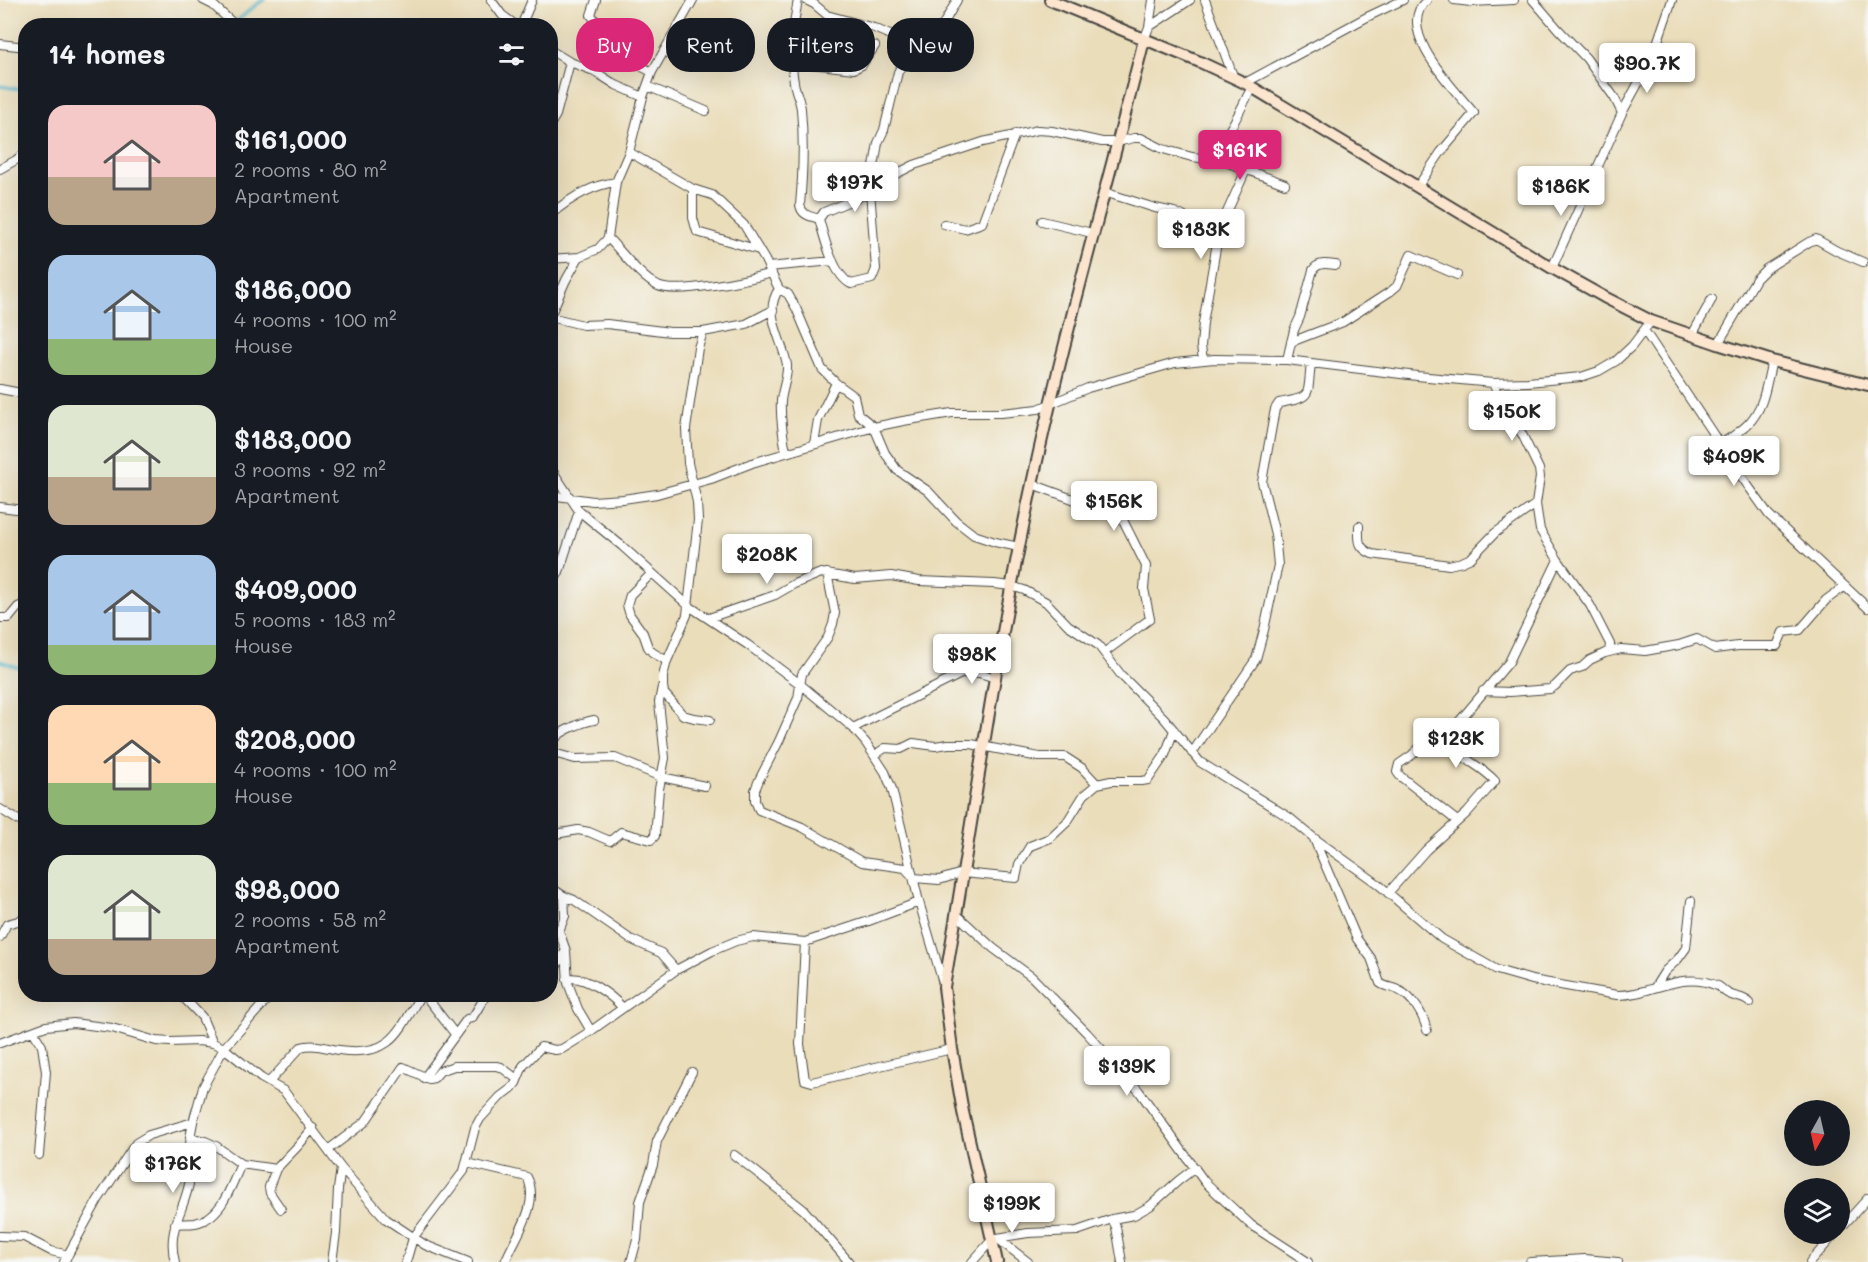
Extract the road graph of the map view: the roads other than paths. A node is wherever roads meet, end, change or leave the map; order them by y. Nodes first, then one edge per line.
1 (203, 0) edge
2 (491, 0) edge
3 (532, 0) edge
4 (596, 0) edge
5 (693, 0) edge
6 (798, 0) edge
7 (806, 0) edge
8 (957, 0) edge
9 (1050, 0) edge
10 (1153, 0) edge
11 (1190, 0) edge
12 (1205, 0) edge
13 (1403, 0) edge
14 (1427, 0) edge
15 (1454, 0) edge
16 (1514, 0) edge
17 (1533, 0) edge
18 (1672, 0) edge
19 (227, 18) edge
20 (507, 18) edge
21 (523, 18) edge
22 (593, 18) edge
23 (796, 18) edge
24 (947, 18) edge
25 (1149, 27) junction
26 (887, 34) edge
27 (1144, 40) junction
28 (0, 44) edge
29 (18, 46) edge
30 (558, 55) edge
31 (570, 62) junction
32 (654, 68) edge
33 (652, 72) edge
34 (793, 72) edge
35 (898, 72) edge
36 (1233, 76) junction
37 (1248, 85) junction
38 (647, 86) junction
39 (643, 97) junction
40 (558, 108) edge
41 (706, 111) dead end
42 (1622, 113) junction
43 (1015, 134) junction
44 (1118, 142) junction
45 (629, 152) junction
46 (1200, 157) junction
47 (18, 158) edge
48 (0, 169) edge
49 (1246, 170) junction
50 (616, 182) junction
51 (1286, 184) dead end
52 (1418, 186) junction
53 (693, 189) junction
54 (870, 190) junction
55 (1104, 192) junction
56 (558, 209) edge
57 (819, 219) junction
58 (1042, 221) dead end
59 (944, 224) dead end
60 (1092, 233) junction
61 (1218, 237) junction
62 (608, 238) junction
63 (759, 249) junction
64 (579, 257) junction
65 (558, 258) edge
66 (833, 261) junction
67 (1863, 262) dead end
68 (1336, 265) dead end
69 (1552, 268) junction
70 (770, 270) junction
71 (1456, 275) dead end
72 (779, 289) junction
73 (558, 298) edge
74 (1712, 299) dead end
75 (773, 310) junction
76 (558, 318) edge
77 (1651, 321) junction
78 (1644, 330) junction
79 (703, 332) junction
80 (1692, 335) junction
81 (1291, 342) junction
82 (1718, 344) junction
83 (1203, 360) junction
84 (1287, 360) junction
85 (1772, 361) junction
86 (1311, 363) junction
87 (836, 383) junction
88 (1493, 383) junction
89 (1868, 385) edge
90 (0, 389) edge
91 (18, 392) edge
92 (1051, 403) junction
93 (874, 427) junction
94 (814, 444) junction
95 (1721, 444) junction
96 (786, 452) junction
97 (558, 480) edge
98 (692, 483) junction
99 (1032, 484) junction
100 (558, 497) edge
101 (570, 499) junction
102 (1536, 504) junction
103 (0, 507) edge
104 (18, 509) edge
105 (579, 511) junction
106 (1359, 526) dead end
107 (1020, 547) junction
108 (1558, 560) junction
109 (563, 561) junction
110 (558, 563) edge
111 (558, 572) edge
112 (652, 573) junction
113 (827, 573) junction
114 (1011, 586) junction
115 (1845, 586) junction
116 (689, 606) junction
117 (18, 607) edge
118 (1868, 608) edge
119 (0, 618) edge
120 (709, 618) junction
121 (1105, 652) junction
122 (1609, 652) junction
123 (667, 661) junction
124 (996, 678) junction
125 (800, 684) junction
126 (663, 686) junction
127 (1483, 691) junction
128 (594, 720) dead end
129 (710, 720) dead end
130 (853, 728) junction
131 (1174, 730) junction
132 (1442, 735) junction
133 (558, 736) edge
134 (984, 747) junction
135 (1192, 753) junction
136 (558, 755) edge
137 (875, 755) junction
138 (661, 777) junction
139 (1097, 784) junction
140 (705, 786) dead end
141 (0, 809) edge
142 (18, 820) edge
143 (1457, 821) junction
144 (558, 834) edge
145 (1314, 838) junction
146 (962, 873) junction
147 (914, 878) junction
148 (558, 893) edge
149 (1388, 893) junction
150 (564, 896) junction
151 (1691, 901) dead end
152 (919, 902) junction
153 (956, 914) junction
154 (18, 921) edge
155 (0, 937) edge
156 (805, 942) junction
157 (566, 951) junction
158 (558, 964) edge
159 (676, 970) junction
160 (567, 979) junction
161 (944, 987) junction
162 (1655, 987) junction
163 (188, 1002) edge
164 (266, 1002) edge
165 (418, 1002) edge
166 (429, 1002) edge
167 (482, 1002) edge
168 (1750, 1003) dead end
169 (623, 1008) junction
170 (1427, 1030) dead end
171 (33, 1031) junction
172 (591, 1032) junction
173 (455, 1034) junction
174 (0, 1043) edge
175 (213, 1043) junction
176 (224, 1048) junction
177 (952, 1049) junction
178 (692, 1072) dead end
179 (424, 1078) junction
180 (517, 1079) junction
181 (269, 1082) junction
182 (193, 1122) junction
183 (313, 1128) junction
184 (190, 1137) junction
185 (328, 1150) junction
186 (39, 1155) dead end
187 (734, 1155) dead end
188 (467, 1163) junction
189 (241, 1164) junction
190 (341, 1168) junction
191 (1195, 1168) junction
192 (276, 1169) junction
193 (1868, 1198) edge
194 (281, 1209) dead end
195 (1850, 1218) edge
196 (1112, 1220) junction
197 (175, 1224) junction
198 (0, 1236) edge
199 (413, 1238) junction
200 (994, 1240) junction
201 (1826, 1244) edge
202 (172, 1251) junction
203 (66, 1258) edge
204 (1299, 1259) edge
205 (167, 1262) edge
206 (175, 1262) edge
207 (332, 1262) edge
208 (406, 1262) edge
209 (468, 1262) edge
210 (505, 1262) edge
211 (631, 1262) edge
212 (849, 1262) edge
213 (972, 1262) edge
214 (997, 1262) edge
215 (1028, 1262) edge
216 (1122, 1262) edge
217 (1308, 1262) edge
218 (1530, 1262) edge
219 (1618, 1262) edge
220 (1810, 1262) edge

1 - 19 street
2 - 20 street
3 - 21 street
4 - 22 street
5 - 32 street
6 - 23 street
7 - 26 street
8 - 24 street
9 - 27 street
10 - 25 street
11 - 25 street
12 - 36 street
13 - 37 street
14 - 52 street
15 - 16 street
17 - 42 street
18 - 42 street
25 - 27 street
27 - 36 street
27 - 44 street
28 - 29 street
30 - 31 street
31 - 39 street
31 - 40 street
33 - 38 street
34 - 57 street
35 - 54 street
36 - 37 street
37 - 46 street
37 - 52 street
38 - 39 street
38 - 41 street
39 - 45 street
42 - 69 street
43 - 44 street
43 - 54 street
43 - 59 street
44 - 46 street
44 - 55 street
45 - 50 street
45 - 53 street
46 - 49 street
47 - 48 street
49 - 51 street
49 - 61 street
50 - 56 street
50 - 62 street
52 - 69 street
53 - 63 street
53 - 63 street
54 - 57 street
54 - 66 street
55 - 60 street
55 - 61 street
57 - 66 street
58 - 60 street
60 - 92 street
61 - 83 street
62 - 64 street
62 - 70 street
63 - 70 street
64 - 65 street
64 - 73 street
66 - 70 street
67 - 82 street
68 - 81 street
69 - 77 street
70 - 72 street
71 - 81 street
72 - 75 street
72 - 87 street
74 - 80 street
75 - 79 street
75 - 96 street
76 - 79 street
77 - 78 street
77 - 80 street
78 - 88 street
78 - 95 street
79 - 98 street
80 - 82 street
81 - 84 street
82 - 85 street
83 - 84 street
83 - 92 street
84 - 86 street
85 - 89 street
85 - 95 street
86 - 88 street
86 - 135 street
87 - 93 street
87 - 94 street
88 - 102 street
90 - 91 street
92 - 93 street
92 - 99 street
93 - 94 street
93 - 107 street
94 - 96 street
95 - 115 street
96 - 98 street
97 - 101 street
98 - 101 street
98 - 116 street
99 - 107 street
99 - 121 street
100 - 101 street
101 - 105 street
102 - 106 street
102 - 108 street
103 - 104 street
105 - 109 street
105 - 112 street
107 - 114 street
108 - 122 street
108 - 127 street
109 - 110 street
109 - 111 street
112 - 116 street
112 - 123 street
113 - 114 street
113 - 120 street
113 - 125 street
114 - 121 street
114 - 124 street
115 - 118 street
115 - 122 street
116 - 120 street
116 - 123 street
117 - 119 street
120 - 125 street
121 - 131 street
122 - 127 street
123 - 126 street
124 - 130 street
124 - 134 street
125 - 130 street
125 - 147 street
126 - 129 street
126 - 138 street
127 - 132 street
128 - 133 street
130 - 137 street
131 - 135 street
131 - 139 street
132 - 143 street
132 - 143 street
134 - 137 street
134 - 139 street
134 - 146 street
135 - 145 street
136 - 138 street
137 - 147 street
138 - 140 street
138 - 144 street
139 - 146 street
141 - 142 street
143 - 149 street
145 - 149 street
145 - 170 street
146 - 147 street
146 - 153 street
147 - 152 street
148 - 150 street
149 - 162 street
150 - 157 street
150 - 159 street
151 - 162 street
152 - 156 street
152 - 161 street
153 - 161 street
153 - 191 street
154 - 155 street
156 - 159 street
156 - 177 street
157 - 158 street
157 - 160 street
159 - 169 street
160 - 169 street
160 - 172 street
161 - 177 street
162 - 168 street
163 - 175 street
164 - 176 street
165 - 181 street
166 - 173 street
167 - 173 street
169 - 172 street
171 - 174 street
171 - 175 street
171 - 186 street
172 - 180 street
173 - 179 street
175 - 176 street
176 - 181 street
176 - 182 street
177 - 200 street
178 - 211 street
179 - 180 street
179 - 185 street
180 - 188 street
181 - 183 street
182 - 184 street
182 - 203 street
183 - 185 street
183 - 192 street
184 - 189 street
184 - 197 street
185 - 190 street
187 - 212 street
188 - 199 street
188 - 210 street
189 - 192 street
189 - 197 street
190 - 199 street
190 - 207 street
191 - 196 street
191 - 204 street
192 - 194 street
193 - 195 street
196 - 200 street
196 - 216 street
197 - 202 street
198 - 203 street
199 - 208 street
199 - 209 street
200 - 213 street
200 - 214 street
200 - 215 street
201 - 220 street
202 - 205 street
202 - 206 street
204 - 217 street
218 - 219 street

